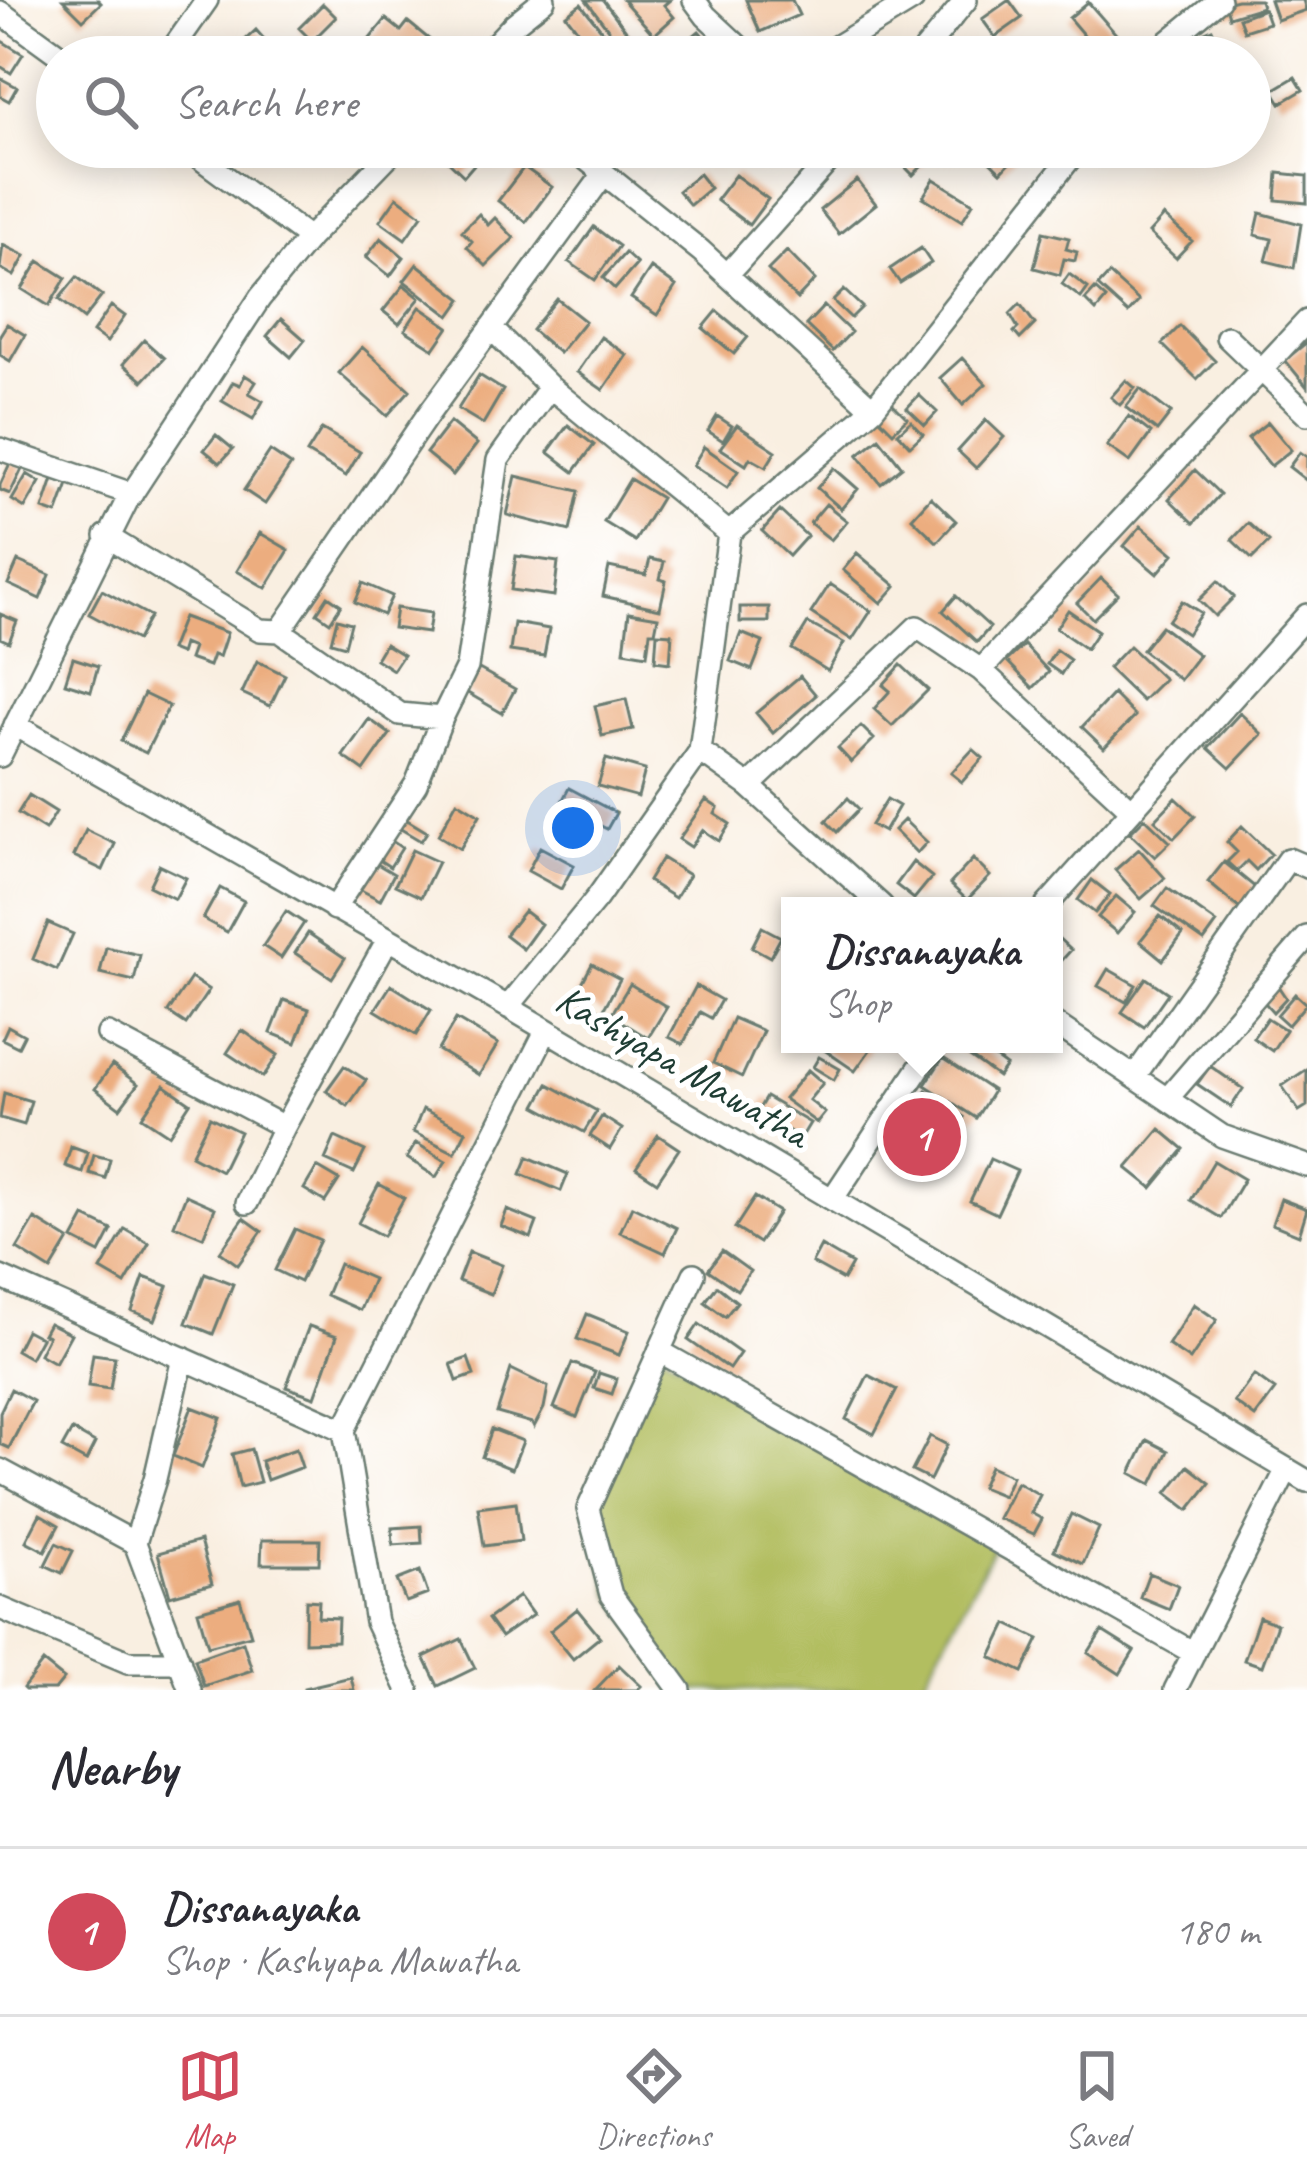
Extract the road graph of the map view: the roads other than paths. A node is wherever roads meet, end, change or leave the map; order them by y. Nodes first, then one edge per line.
1 (207, 0) edge
2 (544, 0) edge
3 (694, 0) edge
4 (914, 0) edge
5 (966, 0) edge
6 (1219, 0) edge
7 (0, 12) edge
8 (182, 36) edge
9 (503, 36) edge
10 (727, 36) edge
11 (854, 36) edge
12 (936, 36) edge
13 (1175, 36) edge
14 (36, 38) edge
15 (213, 168) edge
16 (377, 168) edge
17 (597, 168) edge
18 (821, 168) edge
19 (1062, 168) edge
20 (604, 174) junction
21 (309, 238) junction
22 (727, 275) junction
23 (1307, 321) edge
24 (491, 328) junction
25 (1227, 337) dead end
26 (1262, 373) junction
27 (550, 387) junction
28 (873, 409) junction
29 (1307, 414) edge
30 (0, 449) edge
31 (131, 494) junction
32 (729, 532) junction
33 (106, 536) junction
34 (1307, 615) edge
35 (280, 631) junction
36 (981, 670) junction
37 (442, 718) junction
38 (15, 725) junction
39 (700, 751) junction
40 (0, 756) edge
41 (749, 786) junction
42 (1132, 810) junction
43 (1307, 867) edge
44 (872, 897) edge
45 (1054, 897) edge
46 (334, 908) junction
47 (1307, 937) edge
48 (388, 939) junction
49 (508, 1007) junction
50 (1063, 1029) edge
51 (546, 1030) junction
52 (108, 1034) dead end
53 (929, 1053) edge
54 (1134, 1077) junction
55 (1167, 1099) junction
56 (284, 1127) junction
57 (1307, 1166) edge
58 (833, 1198) junction
59 (247, 1203) dead end
60 (694, 1274) dead end
61 (0, 1276) edge
62 (659, 1351) junction
63 (184, 1358) junction
64 (344, 1430) junction
65 (1287, 1469) junction
66 (0, 1470) edge
67 (1307, 1481) edge
68 (135, 1544) junction
69 (0, 1608) edge
70 (1194, 1653) junction
71 (180, 1662) junction
72 (190, 1690) edge
73 (408, 1690) edge
74 (680, 1690) edge
75 (1175, 1690) edge

1 - 8 street
2 - 9 street
3 - 10 street
4 - 11 street
5 - 12 street
6 - 13 street
7 - 14 street
15 - 21 street
16 - 21 street
17 - 20 street
18 - 22 street
19 - 28 street
20 - 22 street
20 - 24 street
21 - 31 street
22 - 28 street
23 - 26 street
24 - 27 street
24 - 35 street
25 - 26 street
26 - 29 street
26 - 36 street
27 - 32 street
27 - 37 street
28 - 32 street
30 - 31 street
31 - 33 street
32 - 39 street
33 - 35 street
33 - 38 street
34 - 42 street
35 - 37 street
36 - 41 street
36 - 42 street
37 - 46 street
38 - 40 street
38 - 46 street, Kashyapa Mawatha
39 - 41 street
39 - 49 street
41 - 44 street
42 - 45 street
43 - 54 street
46 - 48 street, Kashyapa Mawatha
47 - 55 street
48 - 49 street, Kashyapa Mawatha
48 - 56 street
49 - 51 street, Kashyapa Mawatha
50 - 54 street
51 - 58 street, Kashyapa Mawatha
51 - 64 street
52 - 56 street
53 - 58 street
54 - 55 street
55 - 57 street
56 - 59 street
58 - 65 street, Kashyapa Mawatha
60 - 62 street
61 - 63 street
62 - 70 street
62 - 74 street
63 - 64 street
63 - 68 street
64 - 73 street
65 - 67 street, Kashyapa Mawatha
65 - 70 street
66 - 68 street
68 - 71 street
69 - 71 street
70 - 75 street
71 - 72 street

